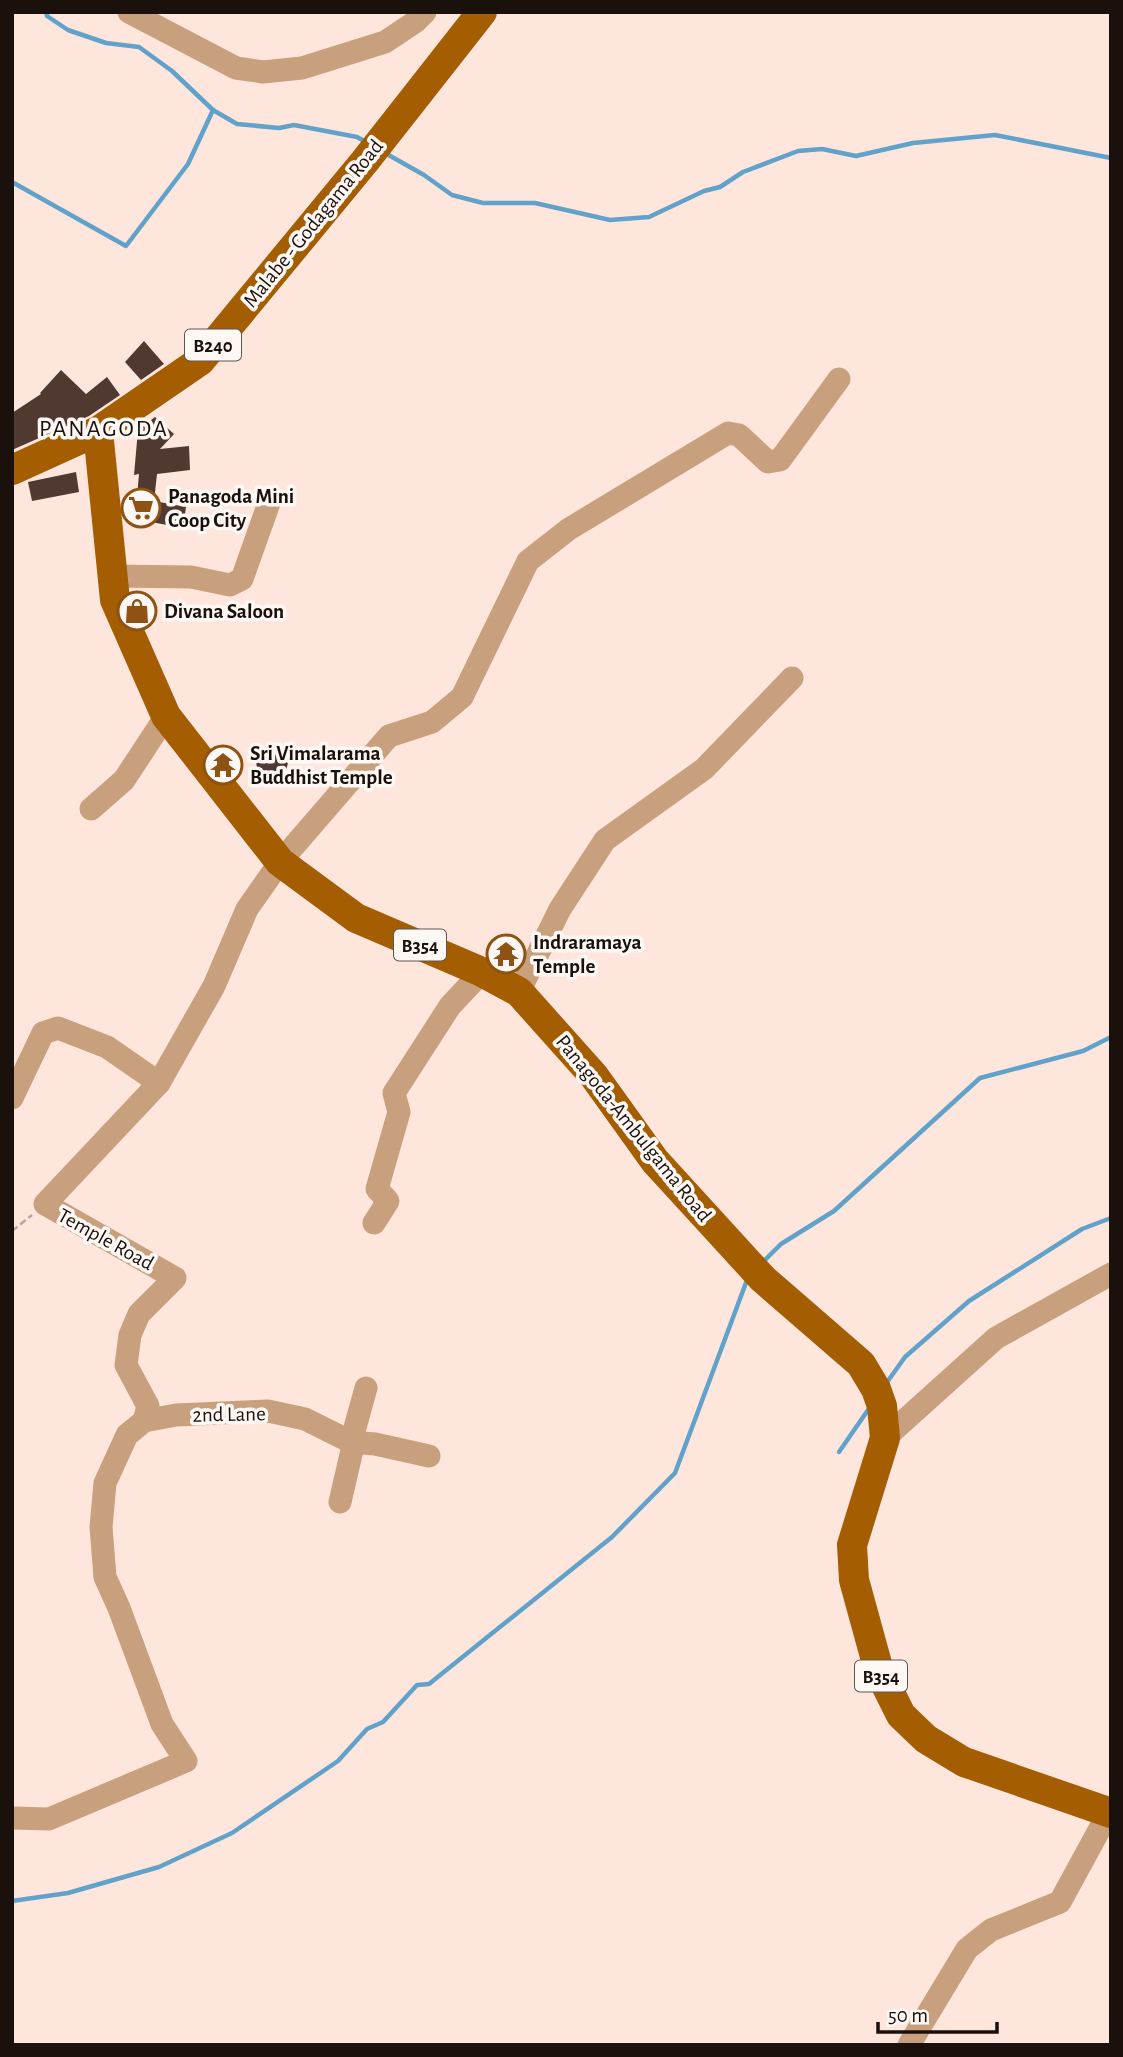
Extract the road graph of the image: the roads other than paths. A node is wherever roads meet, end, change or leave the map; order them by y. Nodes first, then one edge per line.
1 (129, 12) edge
2 (425, 12) edge
3 (482, 12) edge
4 (839, 379) dead end
5 (98, 431) junction
6 (12, 470) edge
7 (269, 503) dead end
8 (113, 576) junction
9 (792, 678) dead end
10 (166, 716) junction
11 (91, 809) dead end
12 (280, 862) junction
13 (482, 972) junction
14 (519, 992) junction
15 (159, 1083) junction
16 (12, 1098) edge
17 (374, 1223) dead end
18 (1111, 1274) edge
19 (366, 1388) dead end
20 (144, 1420) junction
21 (885, 1438) junction
22 (351, 1442) junction
23 (429, 1456) dead end
24 (340, 1502) dead end
25 (1110, 1812) edge
26 (12, 1818) edge
27 (909, 2045) edge

1 - 2 street
3 - 5 main road, Malabe - Godagama Road / B240
4 - 12 street, Temple Road
5 - 6 main road, Malabe - Godagama Road / B240
5 - 8 main road, Panagoda-Ambulgama Road / B354
7 - 8 street
8 - 10 main road, Panagoda-Ambulgama Road / B354
9 - 14 street
10 - 11 street
10 - 12 main road, Panagoda-Ambulgama Road / B354
12 - 13 main road, Panagoda-Ambulgama Road / B354
12 - 15 street, Temple Road
13 - 14 main road, Panagoda-Ambulgama Road / B354
13 - 17 street
14 - 21 main road, Panagoda-Ambulgama Road / B354
15 - 16 street
15 - 20 street, Temple Road
18 - 21 street
19 - 22 street
20 - 22 street, 2nd Lane
20 - 26 street
21 - 25 main road, Panagoda-Ambulgama Road / B354
22 - 23 street, 2nd Lane
22 - 24 street
25 - 27 street

